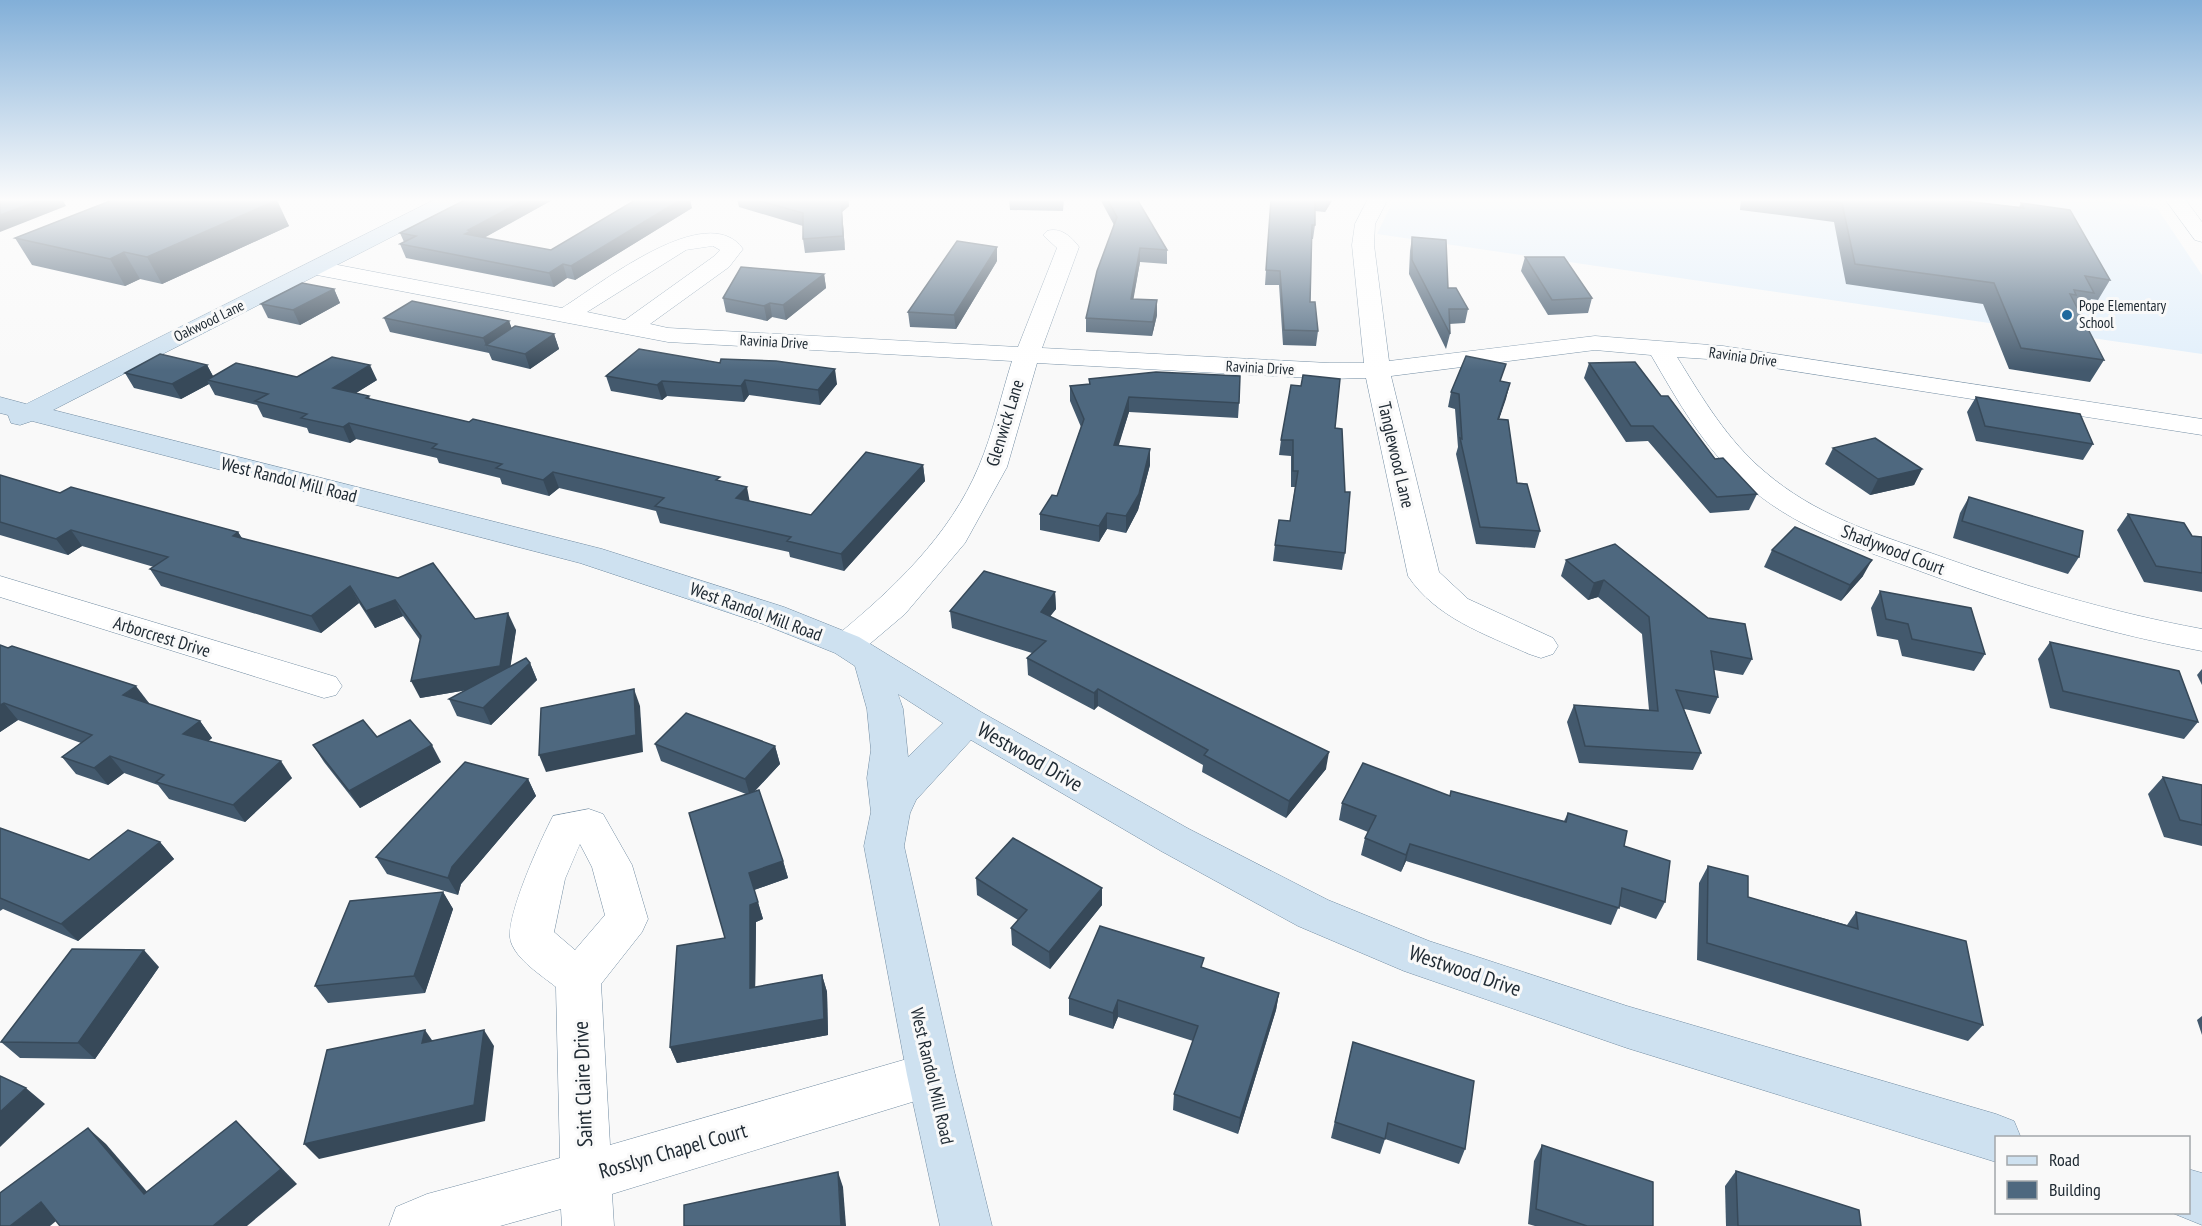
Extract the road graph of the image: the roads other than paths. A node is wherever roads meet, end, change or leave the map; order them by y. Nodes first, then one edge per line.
1 (340, 256) edge
2 (660, 256) edge
3 (726, 256) edge
4 (1064, 256) edge
5 (1364, 256) edge
6 (317, 268) junction
7 (564, 317) junction
8 (628, 330) junction
9 (1658, 346) junction
10 (1026, 357) junction
11 (1377, 370) junction
12 (14, 409) edge
13 (2202, 427) edge
14 (0, 428) edge
15 (0, 586) edge
16 (2202, 640) edge
17 (1541, 646) dead end
18 (859, 652) junction
19 (324, 686) dead end
20 (968, 721) junction
21 (890, 811) junction
22 (578, 979) dead end
23 (930, 1075) junction
24 (1995, 1138) edge
25 (586, 1177) junction
26 (416, 1226) edge
27 (588, 1226) edge
28 (966, 1226) edge

1 - 6 main road, Oakwood Lane
2 - 7 street
3 - 8 street
4 - 10 street, Glenwick Lane
5 - 11 street, Tanglewood Lane
6 - 7 street, Ravinia Drive
6 - 12 main road, Oakwood Lane
7 - 8 street, Ravinia Drive
8 - 10 street, Ravinia Drive
9 - 11 street, Ravinia Drive
9 - 13 street, Ravinia Drive
9 - 16 street, Shadywood Court
10 - 11 street, Ravinia Drive
10 - 18 street, Glenwick Lane
11 - 17 street, Tanglewood Lane
12 - 14 main road, Oakwood Lane
12 - 18 main road, West Randol Mill Road
15 - 19 street, Arborcrest Drive
18 - 20 main road, West Randol Mill Road
18 - 21 main road
20 - 21 main road, West Randol Mill Road
20 - 24 main road, Westwood Drive
21 - 23 main road, West Randol Mill Road
22 - 25 street, Saint Claire Drive
23 - 25 street, Rosslyn Chapel Court
23 - 28 main road, West Randol Mill Road
25 - 26 street, Rosslyn Chapel Court
25 - 27 street, Saint Claire Drive

